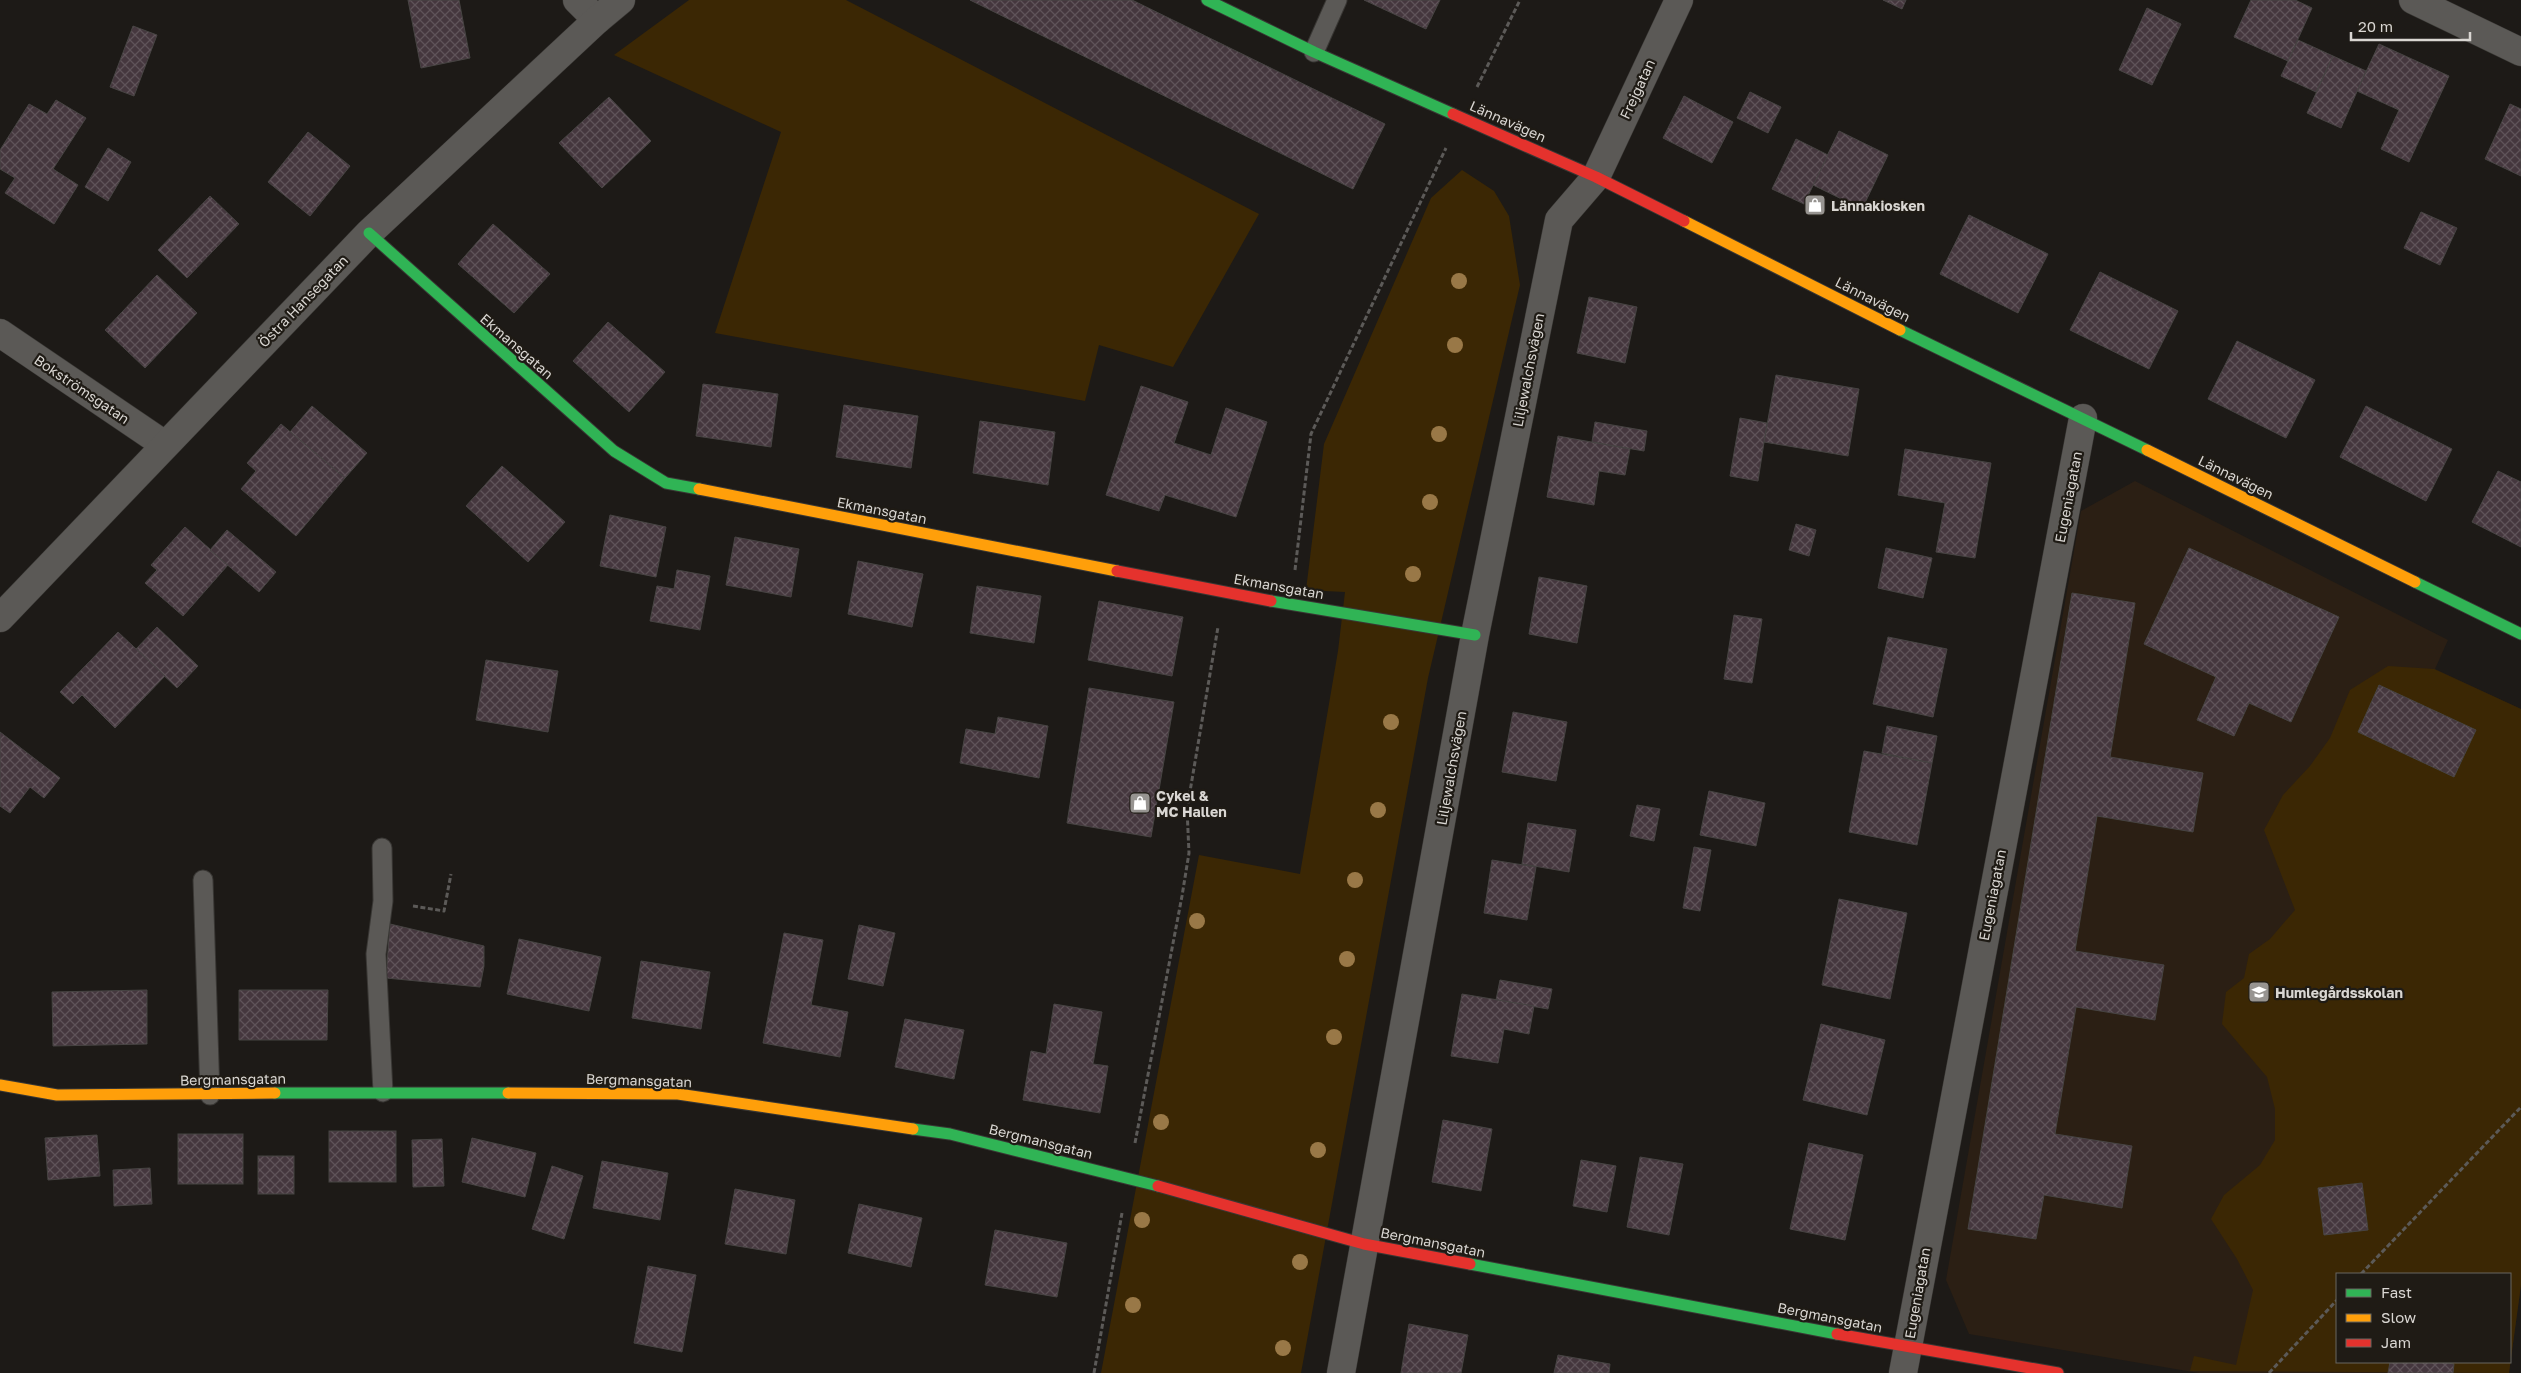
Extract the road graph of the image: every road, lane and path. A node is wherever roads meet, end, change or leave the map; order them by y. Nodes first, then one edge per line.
1 (577, 0) edge
2 (622, 0) edge
3 (1206, 0) edge
4 (1337, 0) edge
5 (1520, 0) edge
6 (1679, 0) edge
7 (2413, 0) edge
8 (597, 20) junction
9 (1314, 52) junction
10 (2521, 52) edge
11 (1461, 117) junction
12 (1596, 177) junction
13 (369, 233) junction
14 (0, 333) edge
15 (2083, 418) junction
16 (165, 445) junction
17 (1224, 592) junction
18 (1292, 604) junction
19 (0, 618) edge
20 (2521, 634) edge
21 (1475, 635) junction
22 (382, 848) dead end
23 (451, 874) dead end
24 (203, 880) dead end
25 (382, 901) junction
26 (0, 1085) edge
27 (383, 1092) junction
28 (210, 1095) junction
29 (2521, 1107) edge
30 (1128, 1178) junction
31 (1364, 1244) junction
32 (2362, 1273) edge
33 (2336, 1301) edge
34 (1905, 1360) edge
35 (1094, 1373) edge
36 (1341, 1373) edge
37 (2058, 1373) edge
38 (2269, 1373) edge

1 - 8 street
2 - 8 street, Östra Hansegatan
3 - 9 street, Lännavägen
4 - 9 lane
5 - 11 path
6 - 12 street, Frejgatan
7 - 10 street
8 - 13 street, Östra Hansegatan
9 - 11 street, Lännavägen
11 - 12 street, Lännavägen
11 - 18 path
12 - 15 street, Lännavägen
12 - 21 street, Liljewalchsvägen
13 - 16 street, Östra Hansegatan
13 - 17 street, Ekmansgatan
14 - 16 street, Bokströmsgatan
15 - 20 street, Lännavägen
15 - 34 street, Eugeniagatan
16 - 19 street, Östra Hansegatan
17 - 18 street, Ekmansgatan
17 - 30 path
18 - 21 street, Ekmansgatan
21 - 31 street, Liljewalchsvägen
22 - 25 lane
23 - 25 path
24 - 28 lane
25 - 27 lane
26 - 28 street, Bergmansgatan
27 - 28 street, Bergmansgatan
27 - 30 street, Bergmansgatan
29 - 32 path
30 - 31 street, Bergmansgatan
30 - 35 path
31 - 34 street, Bergmansgatan
31 - 36 street, Liljewalchsvägen
33 - 38 path
34 - 37 street, Bergmansgatan

